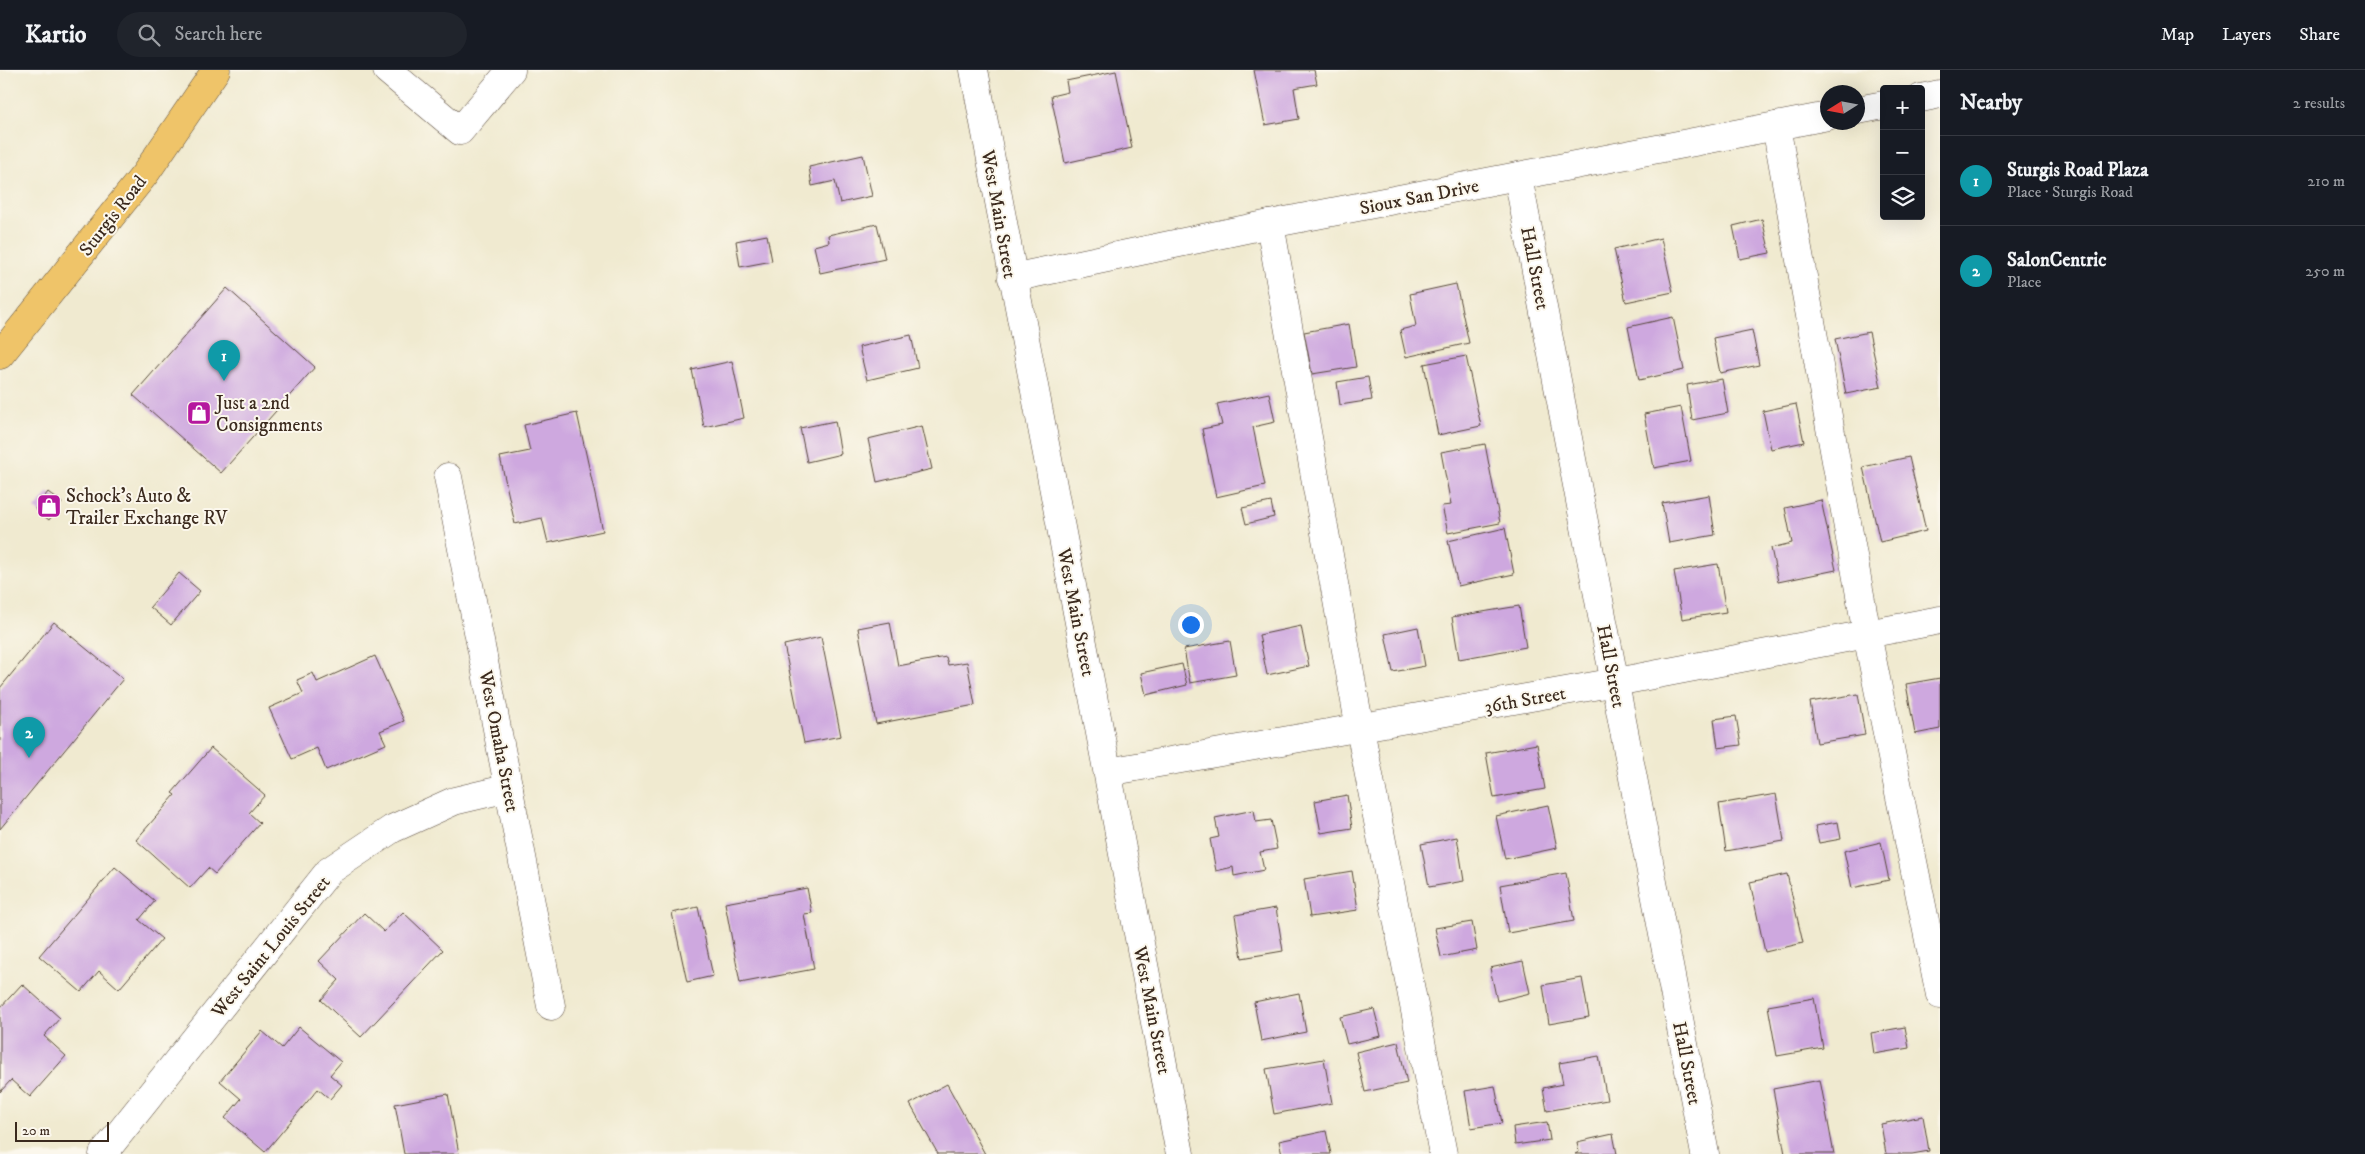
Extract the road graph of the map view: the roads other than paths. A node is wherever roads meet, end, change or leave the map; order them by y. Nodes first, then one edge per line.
1 (216, 70) edge
2 (387, 70) edge
3 (511, 70) edge
4 (974, 70) edge
5 (1940, 94) edge
6 (1925, 97) edge
7 (1880, 106) edge
8 (1865, 109) edge
9 (1820, 118) edge
10 (1776, 126) junction
11 (1518, 177) junction
12 (1270, 224) junction
13 (1012, 278) junction
14 (0, 355) edge
15 (448, 477) dead end
16 (1940, 620) edge
17 (1867, 634) junction
18 (1616, 682) junction
19 (1360, 729) junction
20 (1108, 772) junction
21 (509, 788) junction
22 (1940, 995) edge
23 (551, 1006) dead end
24 (103, 1154) edge
25 (1180, 1154) edge
26 (1442, 1154) edge
27 (1705, 1154) edge

1 - 14 main road, Sturgis Road
2 - 3 street
4 - 13 street, West Main Street
5 - 6 street
7 - 8 street
9 - 10 street, Sioux San Drive
10 - 11 street, Sioux San Drive
10 - 17 street
11 - 12 street, Sioux San Drive
11 - 18 street, Hall Street
12 - 13 street, Sioux San Drive
12 - 19 street
13 - 20 street, West Main Street
15 - 21 street, West Omaha Street
16 - 17 street, 36th Street
17 - 18 street, 36th Street
17 - 22 street
18 - 19 street, 36th Street
18 - 27 street, Hall Street
19 - 20 street, 36th Street
19 - 26 street
20 - 25 street, West Main Street
21 - 23 street, West Omaha Street
21 - 24 street, West Saint Louis Street

